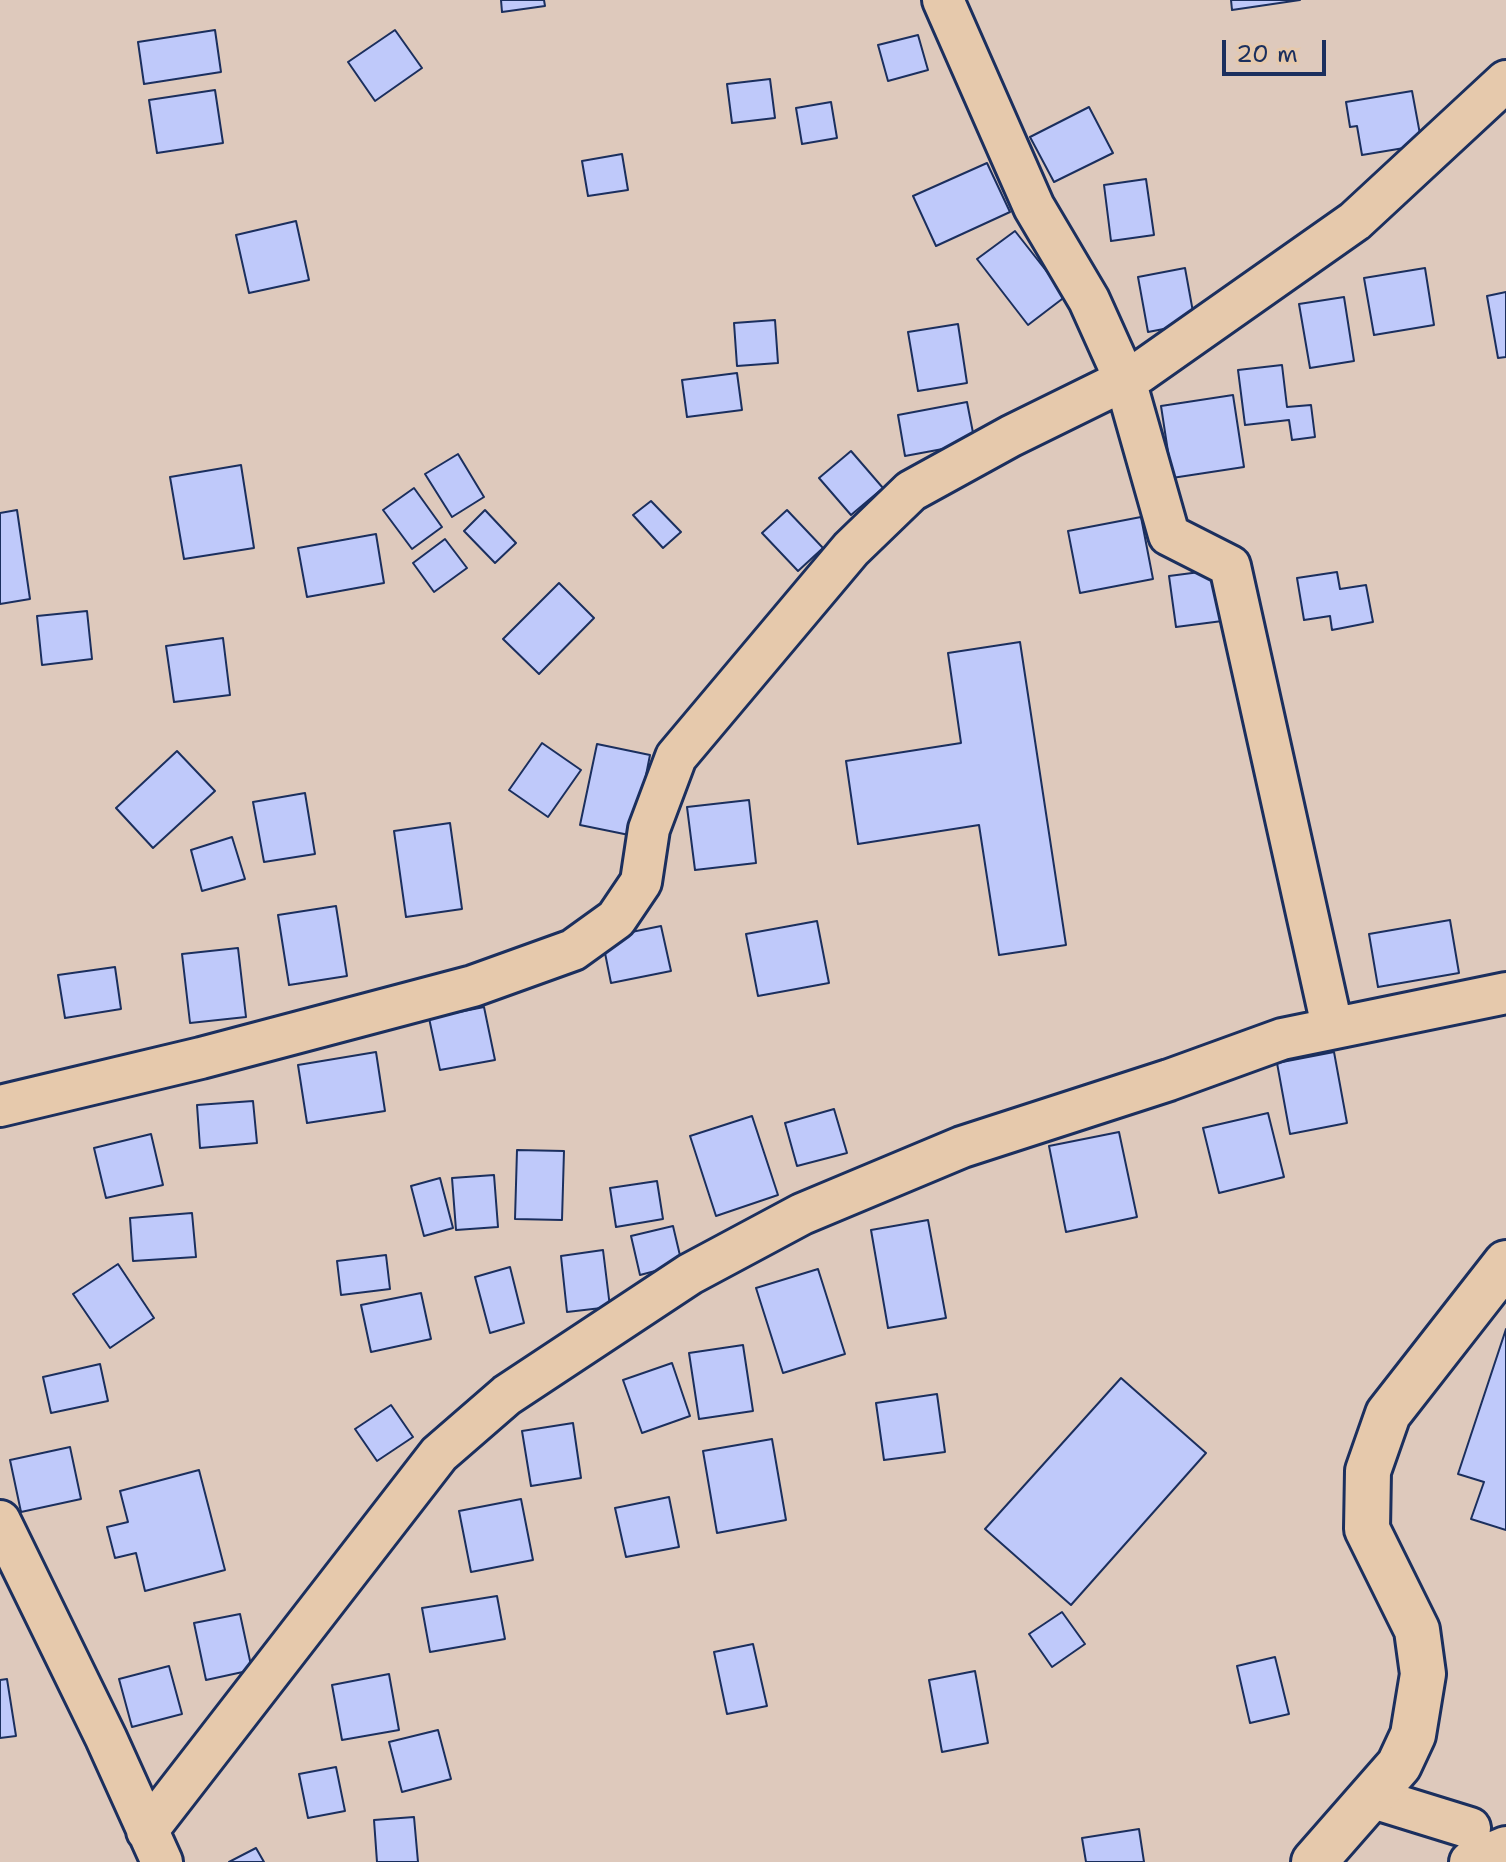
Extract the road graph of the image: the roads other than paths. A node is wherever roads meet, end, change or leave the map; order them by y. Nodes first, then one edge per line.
1 (943, 0) edge
2 (1506, 81) edge
3 (1125, 380) junction
4 (1506, 993) edge
5 (1332, 1026) junction
6 (0, 1106) edge
7 (1506, 1263) edge
8 (0, 1521) edge
9 (1373, 1798) junction
10 (1470, 1845) edge
11 (154, 1847) edge
12 (1506, 1847) edge
13 (1314, 1862) edge

1 - 3 street
2 - 3 street
3 - 5 street
3 - 6 street
4 - 5 street
5 - 11 street
7 - 9 main road
8 - 11 street
9 - 10 street
9 - 13 main road
10 - 12 street

